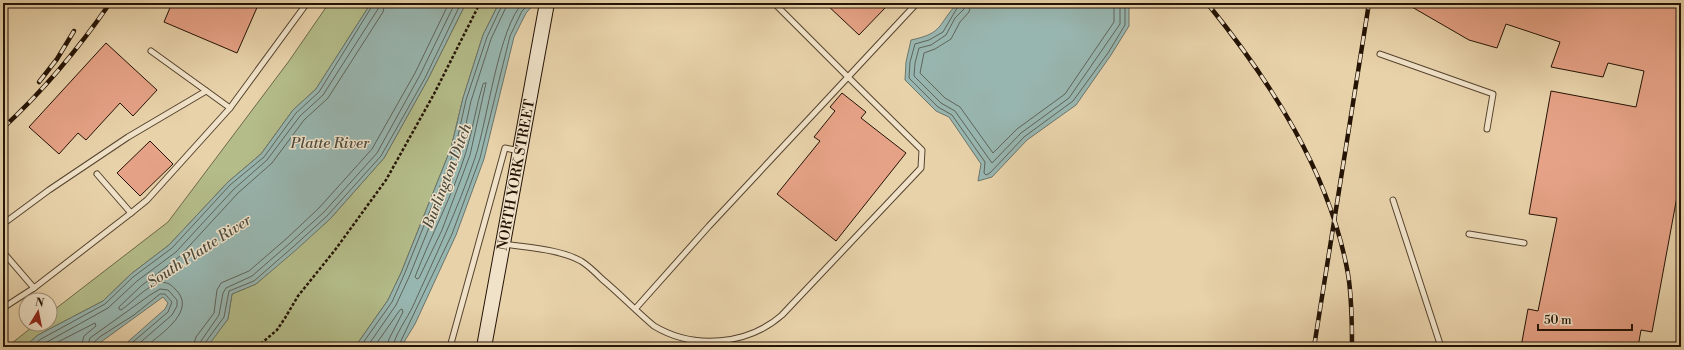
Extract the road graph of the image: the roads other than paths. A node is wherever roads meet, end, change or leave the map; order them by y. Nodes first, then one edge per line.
1 (307, 3) edge
2 (547, 3) edge
3 (774, 3) edge
4 (917, 3) edge
5 (151, 52) dead end
6 (1380, 54) dead end
7 (848, 77) junction
8 (206, 91) junction
9 (230, 108) junction
10 (1486, 129) dead end
11 (520, 151) junction
12 (97, 174) dead end
13 (1393, 200) dead end
14 (131, 213) junction
15 (3, 224) edge
16 (1469, 234) dead end
17 (503, 243) junction
18 (1524, 243) dead end
19 (3, 252) edge
20 (34, 288) junction
21 (3, 308) edge
22 (636, 308) junction
23 (450, 347) edge
24 (484, 347) edge
25 (1441, 347) edge

1 - 9 lane
2 - 11 main road, NORTH YORK STREET
3 - 7 lane
4 - 7 lane
5 - 8 lane
6 - 10 lane
7 - 22 lane
7 - 22 lane
8 - 9 lane
8 - 15 lane
9 - 14 lane
11 - 17 main road, NORTH YORK STREET
11 - 23 lane
12 - 14 lane
13 - 25 lane
14 - 20 lane
16 - 18 lane
17 - 22 lane
17 - 24 main road, NORTH YORK STREET
19 - 20 lane
20 - 21 lane

